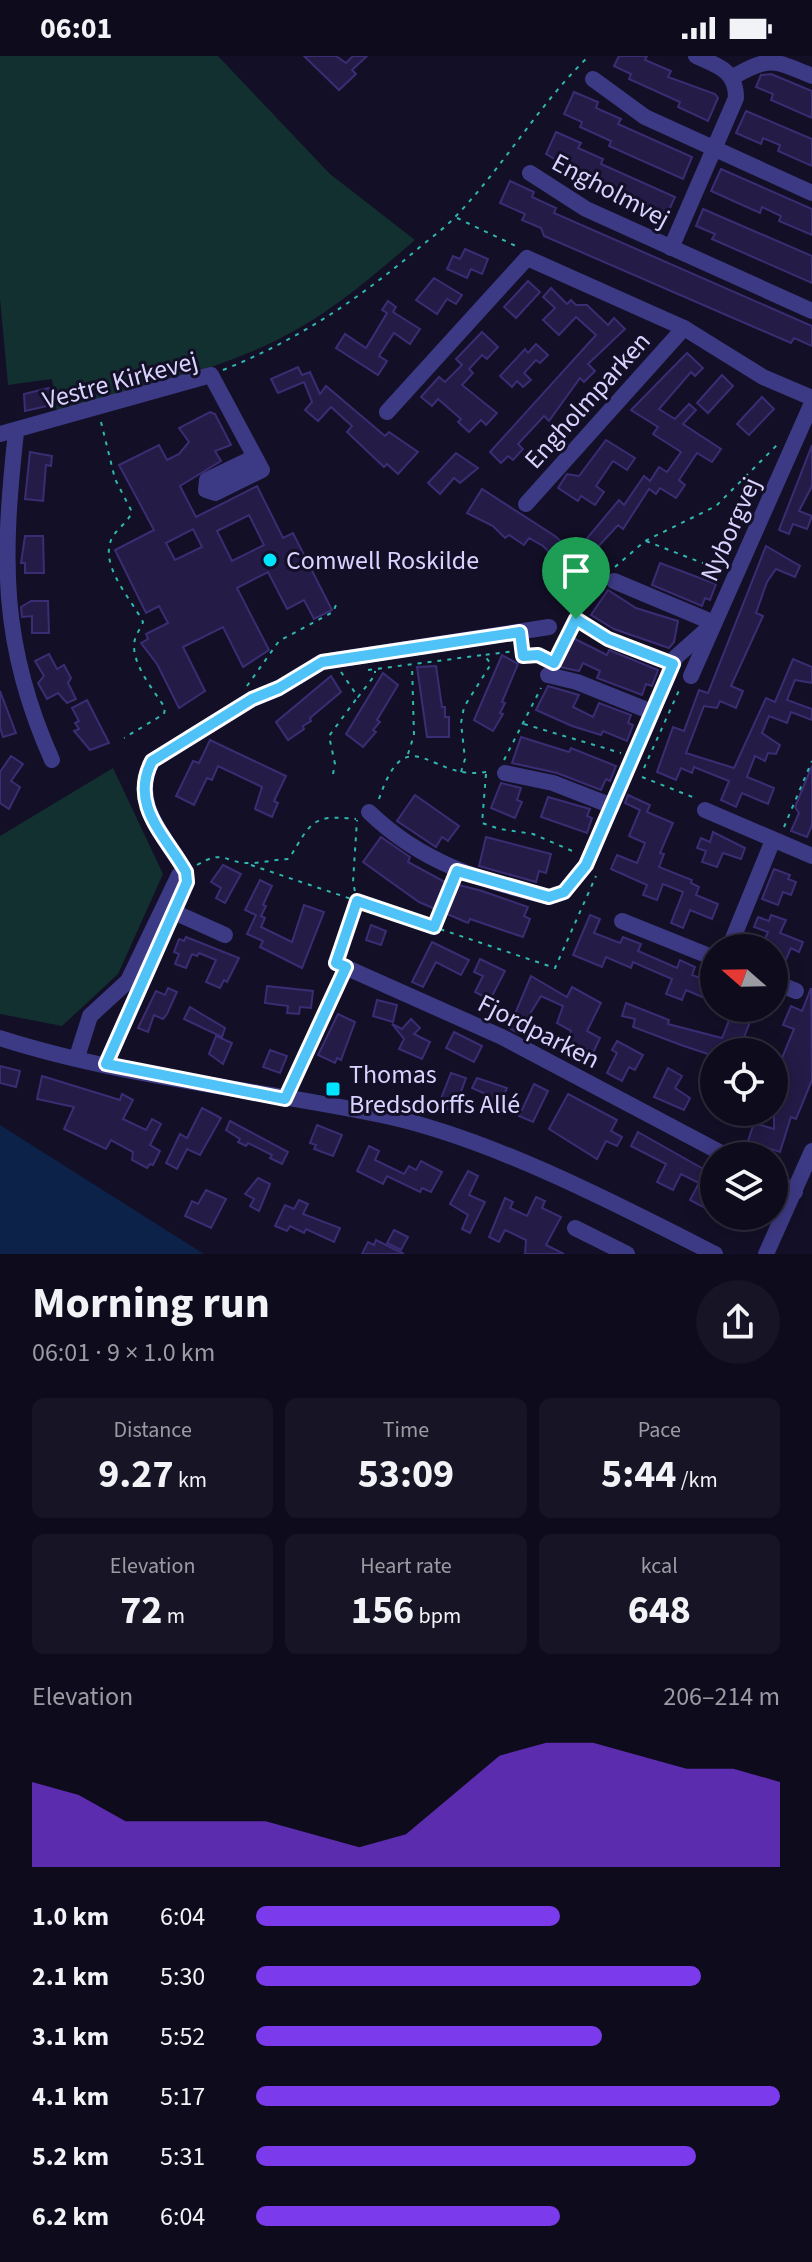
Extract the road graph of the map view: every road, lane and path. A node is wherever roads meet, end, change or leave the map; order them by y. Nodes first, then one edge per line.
1 (696, 56) edge
2 (587, 57) edge
3 (812, 76) edge
4 (733, 77) junction
5 (593, 79) dead end
6 (714, 148) junction
7 (530, 173) dead end
8 (812, 193) edge
9 (456, 217) junction
10 (671, 248) junction
11 (527, 258) junction
12 (812, 311) edge
13 (684, 328) junction
14 (211, 375) junction
15 (812, 400) edge
16 (98, 409) junction
17 (387, 412) dead end
18 (8, 433) edge
19 (778, 444) dead end
20 (255, 457) dead end
21 (526, 504) dead end
22 (645, 541) junction
23 (735, 575) junction
24 (614, 581) dead end
25 (336, 605) dead end
26 (576, 619) junction
27 (714, 623) junction
28 (549, 627) dead end
29 (520, 632) junction
30 (318, 652) dead end
31 (484, 655) junction
32 (523, 656) junction
33 (412, 664) junction
34 (673, 664) junction
35 (340, 666) junction
36 (374, 669) junction
37 (363, 671) dead end
38 (352, 672) dead end
39 (548, 675) joint
40 (691, 676) joint
41 (358, 697) junction
42 (252, 699) junction
43 (233, 711) junction
44 (652, 712) junction
45 (523, 723) junction
46 (124, 738) dead end
47 (408, 756) junction
48 (633, 757) junction
49 (52, 760) dead end
50 (812, 761) edge
51 (501, 768) junction
52 (486, 772) junction
53 (460, 773) junction
54 (333, 774) dead end
55 (612, 806) junction
56 (705, 810) joint
57 (369, 812) joint
58 (773, 840) junction
59 (812, 856) edge
60 (589, 858) junction
61 (247, 863) junction
62 (457, 871) junction
63 (186, 872) junction
64 (357, 901) junction
65 (169, 910) junction
66 (622, 921) dead end
67 (434, 927) junction
68 (735, 934) edge
69 (225, 935) dead end
70 (700, 952) edge
71 (343, 959) junction
72 (555, 968) dead end
73 (138, 976) junction
74 (788, 988) edge
75 (796, 991) dead end
76 (0, 1038) edge
77 (77, 1057) junction
78 (106, 1064) junction
79 (285, 1099) junction
80 (701, 1142) edge
81 (812, 1151) edge
82 (788, 1188) edge
83 (795, 1192) junction
84 (575, 1228) dead end
85 (627, 1254) edge
86 (715, 1254) edge
87 (766, 1254) edge

1 - 4 street
2 - 9 path
3 - 4 street
4 - 6 street, Engholmvej
5 - 6 street
6 - 8 street
6 - 10 street, Engholmvej
7 - 10 street, Engholmvej
9 - 11 path
9 - 14 path
10 - 12 street, Engholmvej
11 - 13 street, Engholmparken
11 - 17 street
13 - 15 street, Engholmparken
13 - 21 street, Engholmparken
14 - 16 street, Vestre Kirkevej
14 - 20 street, Vestre Kirkevej
15 - 23 street, Nyborgvej
16 - 18 street, Vestre Kirkevej
16 - 46 path
18 - 49 street
19 - 22 path
22 - 23 path
22 - 26 path
23 - 27 street, Nyborgvej
24 - 27 street
25 - 43 path
26 - 32 path
26 - 34 path
27 - 34 street
27 - 40 street, Nyborgvej
28 - 29 street
29 - 32 path
29 - 35 street
30 - 42 street
31 - 32 path
31 - 33 path
31 - 53 path
33 - 36 path
33 - 47 path
34 - 44 street
35 - 38 path
35 - 41 path
35 - 42 street
36 - 37 path
36 - 41 path
39 - 44 street
39 - 45 path
40 - 56 path
41 - 54 path
42 - 43 street
43 - 63 street
44 - 48 street
45 - 48 path
45 - 51 path
47 - 53 path
47 - 57 path
48 - 55 street
50 - 58 path
51 - 52 path
51 - 55 street
52 - 53 path
52 - 60 path
55 - 60 street
56 - 58 street
57 - 62 street
58 - 59 street
58 - 68 street
60 - 62 street
61 - 63 path
61 - 64 path
61 - 64 path
62 - 67 path
63 - 65 street
64 - 67 path
64 - 71 path
65 - 69 street
65 - 73 street
66 - 70 street
67 - 72 path
71 - 79 path
71 - 80 street, Fjordparken
73 - 77 street
73 - 78 street
74 - 75 street
76 - 77 street
77 - 78 street
78 - 79 street
79 - 86 street
81 - 83 street
82 - 83 street
83 - 87 street
84 - 85 street

